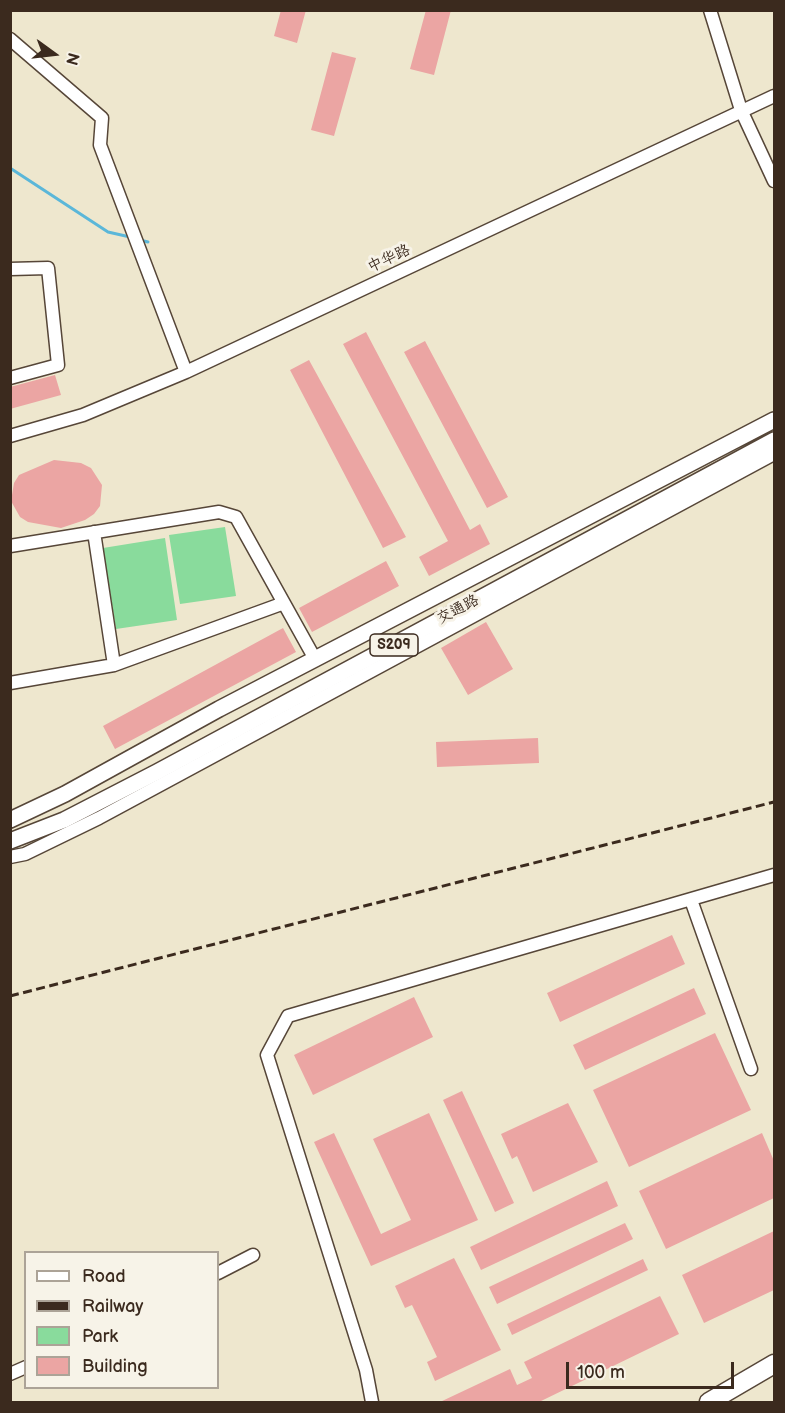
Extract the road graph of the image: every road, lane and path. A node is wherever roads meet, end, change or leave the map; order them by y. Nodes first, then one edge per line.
1 (710, 10) edge
2 (10, 39) edge
3 (774, 96) edge
4 (741, 110) junction
5 (774, 181) edge
6 (10, 269) edge
7 (186, 372) junction
8 (10, 378) edge
9 (774, 420) edge
10 (10, 436) edge
11 (774, 440) edge
12 (774, 454) edge
13 (94, 532) junction
14 (10, 546) edge
15 (284, 603) junction
16 (315, 659) junction
17 (114, 665) junction
18 (10, 683) edge
19 (10, 820) edge
20 (10, 841) edge
21 (10, 858) edge
22 (774, 875) edge
23 (691, 900) junction
24 (751, 1069) dead end
25 (254, 1255) dead end
26 (219, 1272) edge
27 (774, 1364) edge
28 (24, 1368) edge
29 (10, 1374) edge
30 (372, 1402) edge
31 (709, 1402) edge

1 - 4 street
2 - 7 street
3 - 4 street, 中华路
4 - 5 street
4 - 7 street, 中华路
6 - 8 street
7 - 10 street, 中华路
9 - 16 main road, 交通路 / S209
11 - 20 main road, 交通路 / S209
12 - 21 street
13 - 14 street
13 - 15 street
13 - 17 street
15 - 16 street
15 - 17 street
16 - 19 main road, 交通路 / S209
17 - 18 street
22 - 23 street
23 - 24 street
23 - 30 street
25 - 26 street
27 - 31 highway
28 - 29 street

